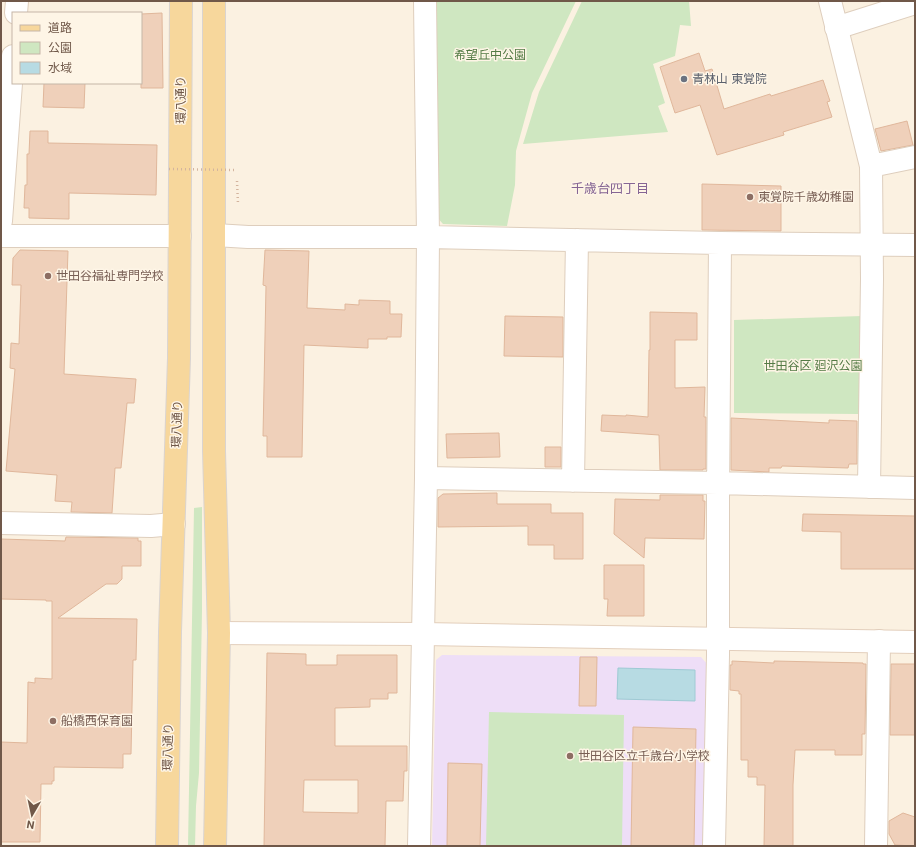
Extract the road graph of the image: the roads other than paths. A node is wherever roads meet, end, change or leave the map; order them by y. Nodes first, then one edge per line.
1 (17, 1) edge
2 (181, 1) edge
3 (214, 1) edge
4 (425, 1) edge
5 (830, 1) edge
6 (915, 3) edge
7 (16, 12) edge
8 (836, 28) junction
9 (12, 70) edge
10 (915, 157) edge
11 (871, 166) junction
12 (1, 220) edge
13 (215, 235) junction
14 (1, 236) edge
15 (180, 236) junction
16 (428, 237) junction
17 (576, 240) junction
18 (720, 244) junction
19 (872, 244) junction
20 (915, 245) edge
21 (426, 478) junction
22 (573, 481) junction
23 (718, 483) junction
24 (869, 487) junction
25 (915, 488) edge
26 (1, 523) edge
27 (174, 524) junction
28 (219, 633) junction
29 (423, 634) junction
30 (717, 639) junction
31 (879, 641) junction
32 (915, 642) edge
33 (167, 846) edge
34 (215, 846) edge
35 (418, 846) edge
36 (714, 846) edge
37 (876, 846) edge

1 - 7 street
2 - 15 main road, 環八通り
3 - 13 main road
4 - 16 street
5 - 8 street
6 - 8 street
8 - 11 street
9 - 12 street
10 - 11 street
11 - 19 street
13 - 16 street
13 - 28 main road
14 - 15 street
15 - 27 main road, 環八通り
16 - 17 street
16 - 21 street
17 - 18 street
17 - 22 street
18 - 19 street
18 - 23 street
19 - 20 street
19 - 24 street
21 - 22 street
21 - 29 street
22 - 23 street
23 - 24 street
23 - 30 street
24 - 25 street
26 - 27 street
27 - 33 main road, 環八通り
28 - 29 street
28 - 34 main road
29 - 30 street
29 - 35 street
30 - 31 street
30 - 36 street
31 - 32 street
31 - 37 street

